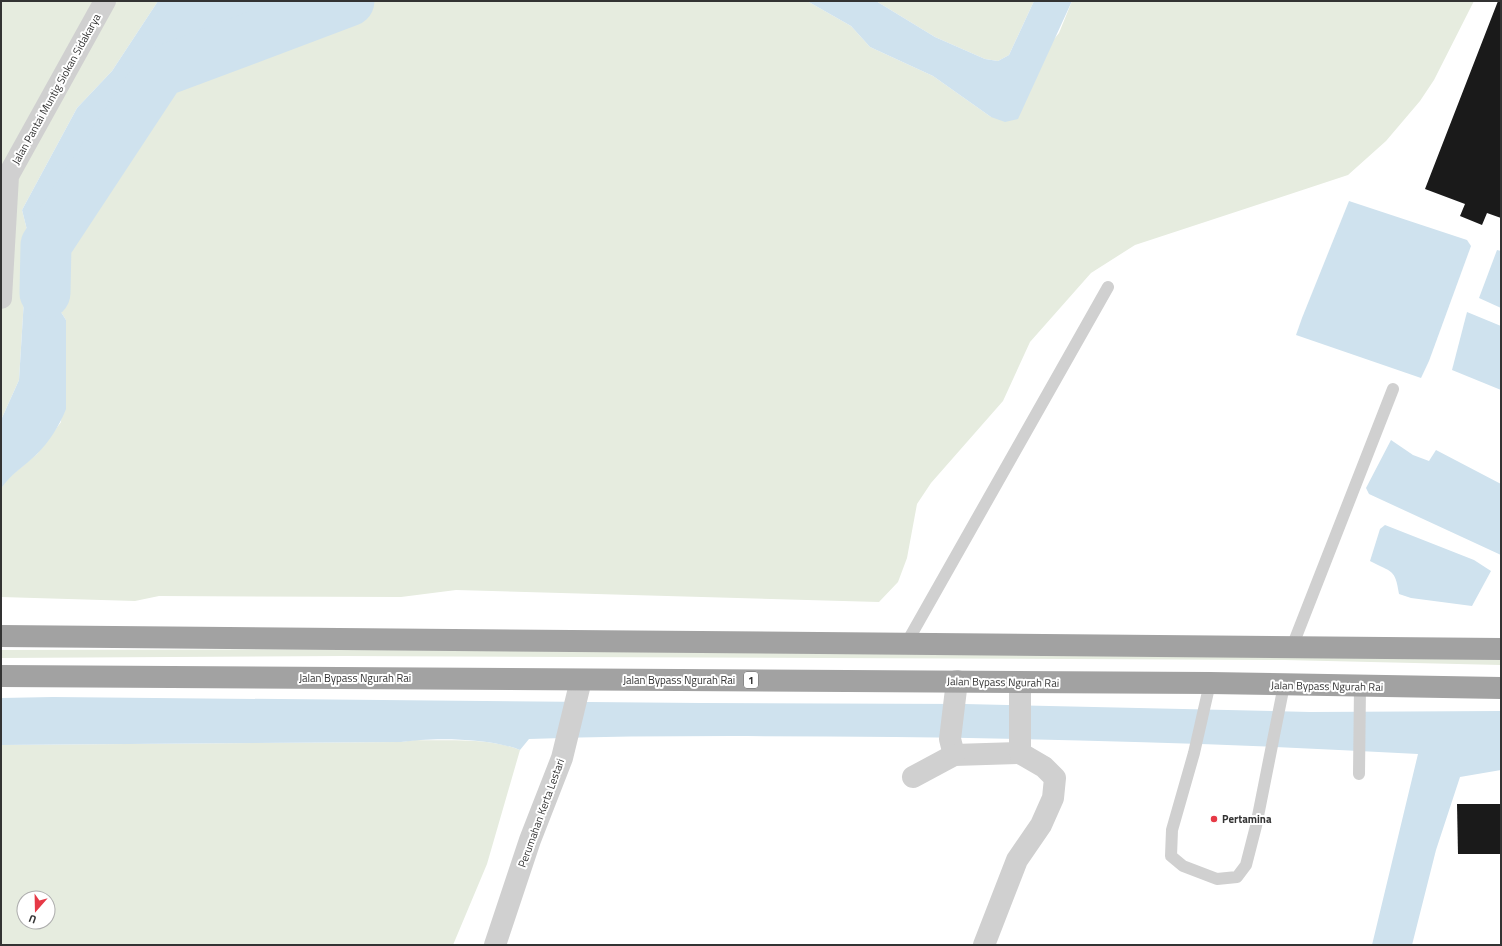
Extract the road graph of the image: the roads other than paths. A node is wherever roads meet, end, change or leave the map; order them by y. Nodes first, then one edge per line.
1 (105, 1) edge
2 (1108, 287) dead end
3 (1, 298) edge
4 (1393, 389) dead end
5 (1, 636) edge
6 (906, 644) junction
7 (1292, 647) junction
8 (1501, 649) edge
9 (1, 676) edge
10 (581, 680) junction
11 (1284, 685) junction
12 (957, 688) junction
13 (1501, 688) edge
14 (1021, 692) junction
15 (1208, 693) junction
16 (1360, 694) junction
17 (952, 747) junction
18 (1020, 747) junction
19 (1359, 774) dead end
20 (913, 777) dead end
21 (494, 945) edge
22 (984, 945) edge

1 - 3 street, Jalan Pantai Muntig Siokan Sidakarya
2 - 6 lane
4 - 7 lane
5 - 6 highway
6 - 7 highway
7 - 8 highway
9 - 10 highway, Jalan Bypass Ngurah Rai / 1
10 - 12 highway, Jalan Bypass Ngurah Rai / 1
10 - 21 street, Perumahan Kerta Lestari
11 - 15 highway, Jalan Bypass Ngurah Rai / 1
11 - 15 lane
11 - 16 highway, Jalan Bypass Ngurah Rai / 1
12 - 14 highway, Jalan Bypass Ngurah Rai / 1
12 - 17 street
13 - 16 highway, Jalan Bypass Ngurah Rai / 1
14 - 15 highway, Jalan Bypass Ngurah Rai / 1
14 - 18 street
16 - 19 lane
17 - 18 street
17 - 20 street
18 - 22 street

